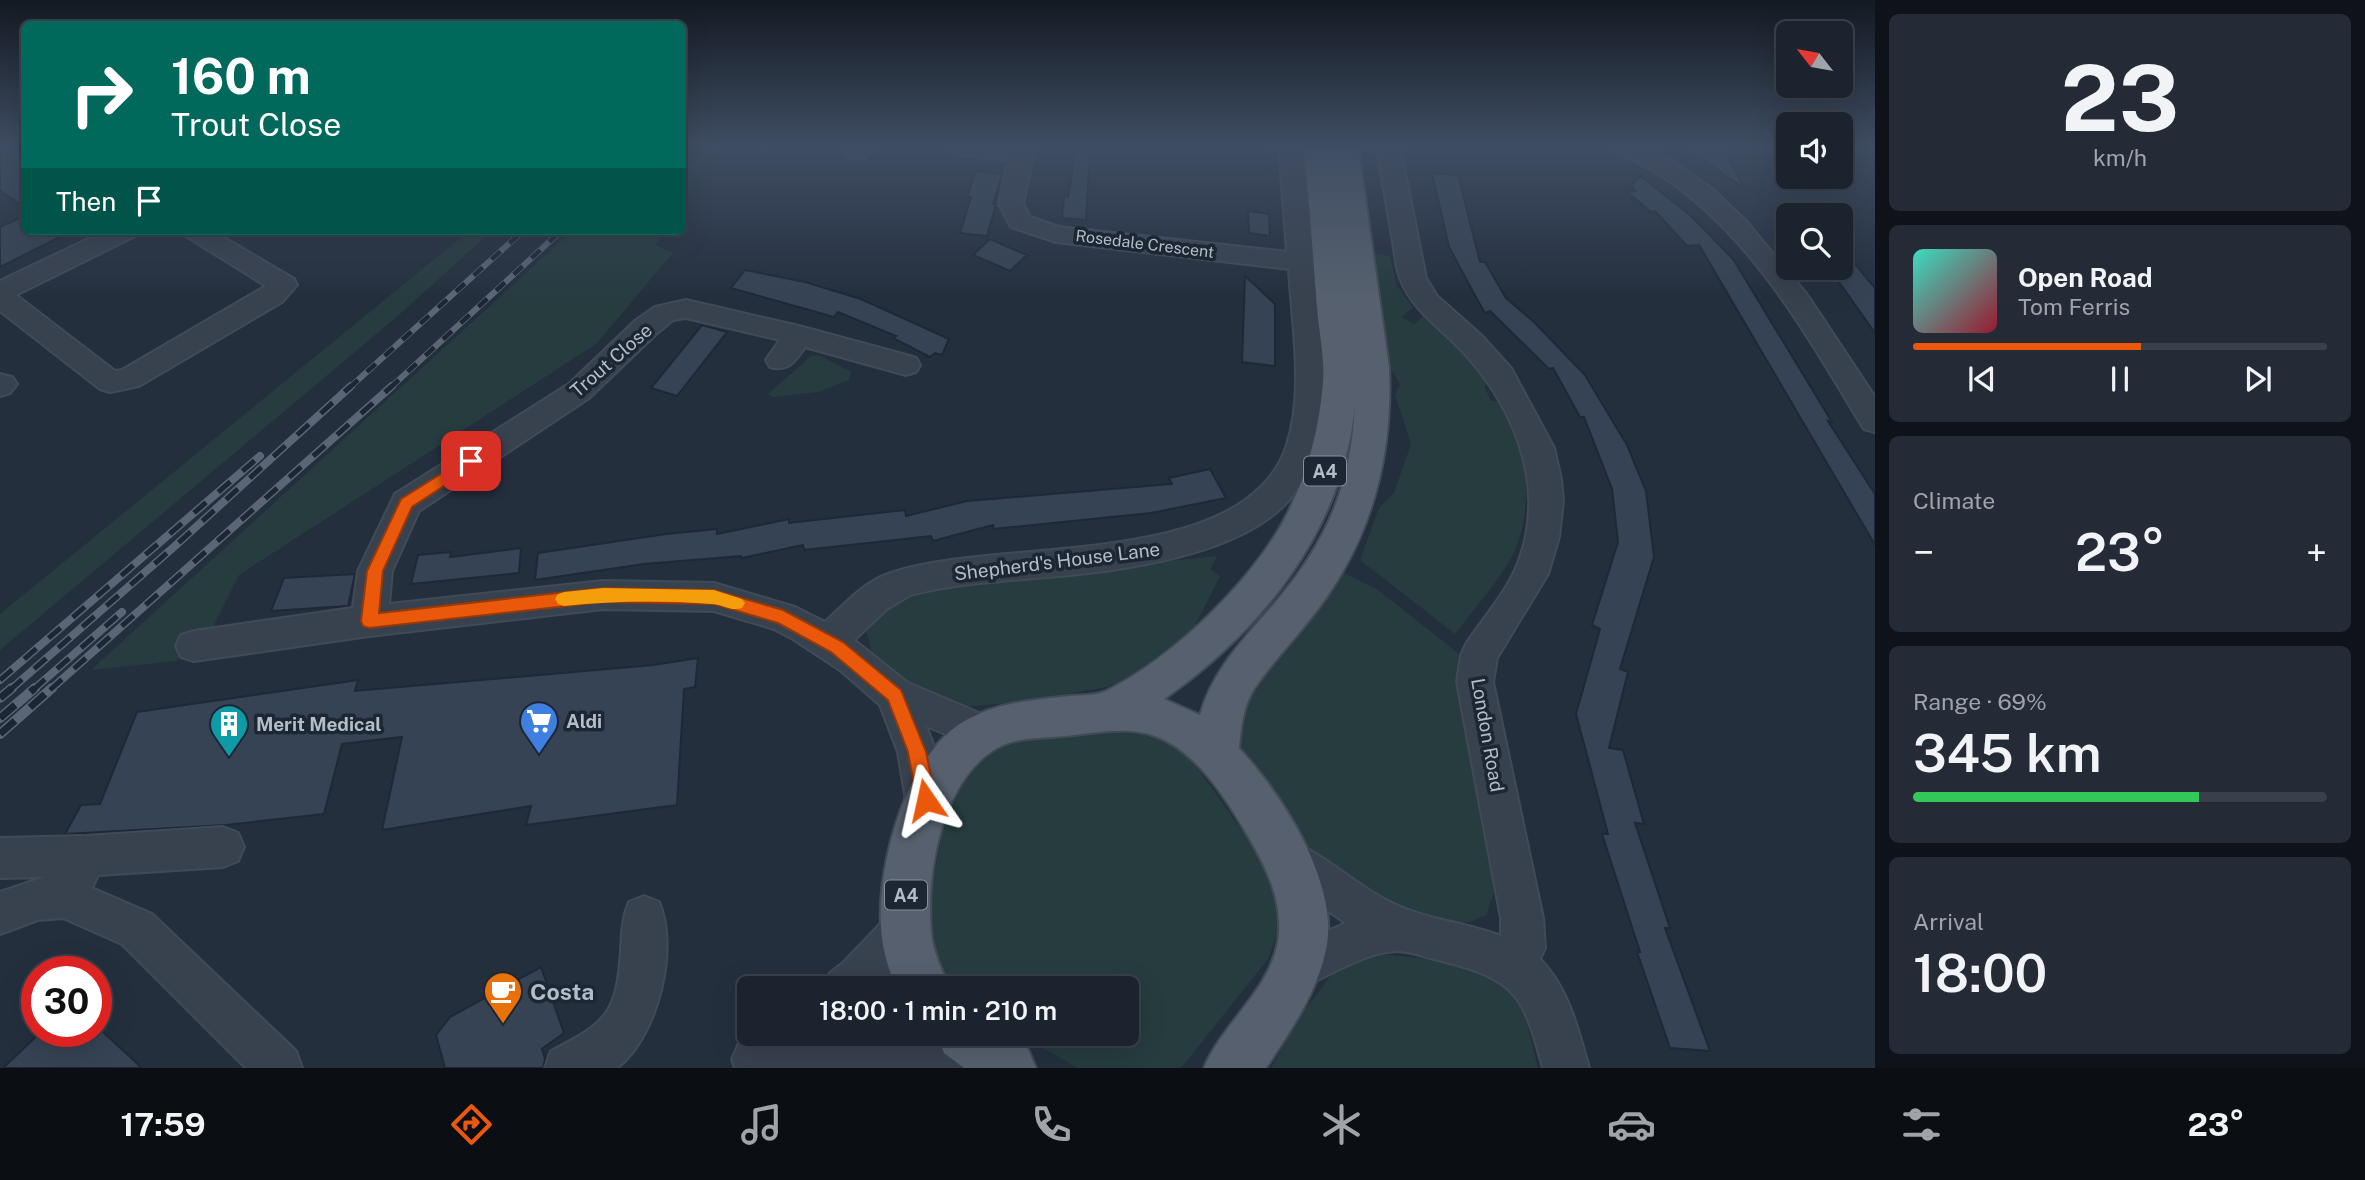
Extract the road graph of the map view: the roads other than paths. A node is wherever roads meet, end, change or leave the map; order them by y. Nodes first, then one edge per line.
1 (1012, 197) edge
2 (1296, 197) edge
3 (1323, 197) edge
4 (1350, 197) edge
5 (1398, 197) edge
6 (1706, 197) edge
7 (118, 235) edge
8 (202, 235) edge
9 (1302, 262) junction
10 (0, 295) edge
11 (799, 335) junction
12 (780, 360) dead end
13 (906, 365) dead end
14 (1875, 421) edge
15 (369, 621) junction
16 (828, 641) junction
17 (194, 646) dead end
18 (895, 695) junction
19 (1112, 710) junction
20 (984, 733) junction
21 (1216, 754) junction
22 (926, 800) junction
23 (223, 848) dead end
24 (86, 856) junction
25 (0, 858) edge
26 (1289, 860) junction
27 (64, 897) junction
28 (0, 912) edge
29 (644, 918) dead end
30 (906, 928) junction
31 (1398, 929) junction
32 (1512, 962) junction
33 (1296, 968) junction
34 (862, 976) edge
35 (919, 976) edge
36 (983, 1049) edge
37 (760, 1054) edge
38 (1236, 1066) edge
39 (279, 1068) edge
40 (568, 1068) edge
41 (1566, 1068) edge

1 - 9 street, Rosedale Crescent
2 - 9 street, Shepherd's House Lane
3 - 19 main road, A4
4 - 21 main road, A4
5 - 32 street, London Road
6 - 14 street
7 - 10 street
8 - 10 street
9 - 16 street, Shepherd's House Lane
11 - 12 street
11 - 13 street, Trout Close
11 - 15 street, Trout Close
15 - 16 street
15 - 17 street
16 - 18 street
18 - 20 street
18 - 22 street
19 - 20 main road, A4
19 - 21 main road, A4
20 - 22 main road, A4
21 - 26 main road, A4
22 - 30 main road, A4
23 - 24 street
24 - 25 street
24 - 27 street
26 - 31 street
26 - 33 main road, A4
27 - 28 street
27 - 39 street
29 - 40 street
30 - 34 street
30 - 35 main road, A4
31 - 32 street
31 - 33 street
32 - 41 street
33 - 38 main road, A4
36 - 37 street

